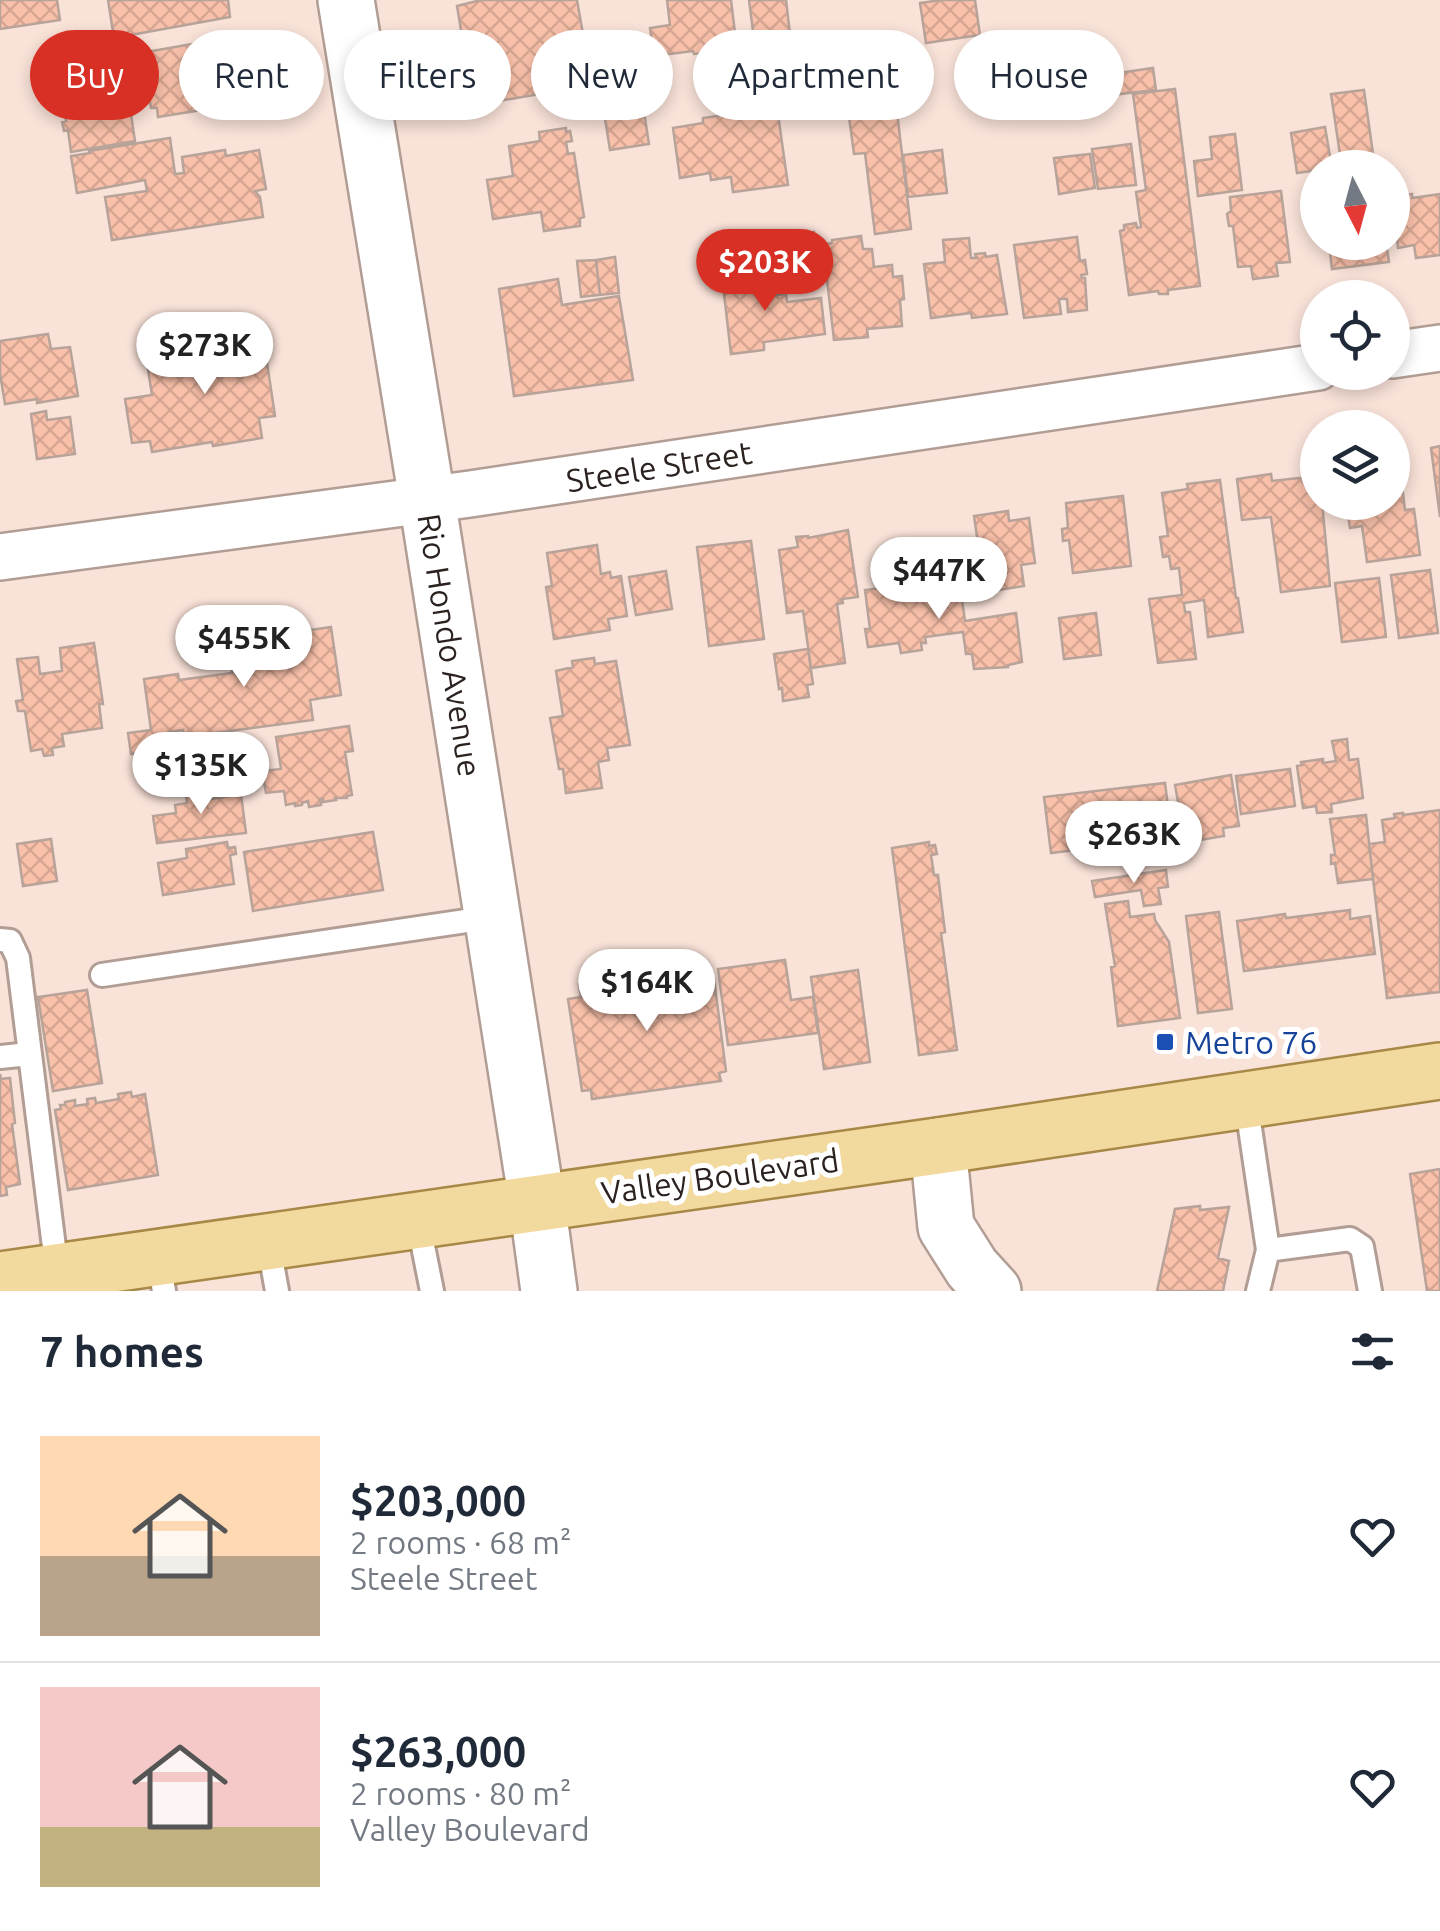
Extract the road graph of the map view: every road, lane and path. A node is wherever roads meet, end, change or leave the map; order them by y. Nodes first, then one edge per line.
1 (355, 1) edge
2 (1440, 348) edge
3 (1410, 352) edge
4 (1300, 370) edge
5 (427, 500) junction
6 (0, 557) edge
7 (493, 917) junction
8 (0, 940) edge
9 (102, 975) dead end
10 (30, 1054) junction
11 (0, 1057) edge
12 (1440, 1071) edge
13 (1246, 1100) junction
14 (938, 1146) junction
15 (537, 1202) junction
16 (418, 1219) junction
17 (1268, 1250) junction
18 (272, 1266) edge
19 (161, 1274) edge
20 (76, 1277) edge
21 (0, 1280) edge
22 (432, 1291) edge
23 (549, 1291) edge
24 (993, 1291) edge
25 (1258, 1291) edge
26 (1370, 1291) edge

1 - 5 street, Rio Hondo Avenue
2 - 3 street
4 - 5 street, Steele Street
5 - 6 street, Steele Street
5 - 7 street, Rio Hondo Avenue
7 - 9 lane
7 - 15 street, Rio Hondo Avenue
8 - 10 lane
10 - 11 lane
10 - 20 lane
12 - 13 main road, Valley Boulevard
13 - 14 main road, Valley Boulevard
13 - 17 lane
14 - 15 main road, Valley Boulevard
14 - 24 street
15 - 16 main road, Valley Boulevard
15 - 23 street, Rio Hondo Avenue
16 - 18 main road, Valley Boulevard
16 - 22 lane
17 - 25 lane
17 - 26 lane
18 - 19 main road, Valley Boulevard
19 - 20 main road, Valley Boulevard
20 - 21 main road, Valley Boulevard

